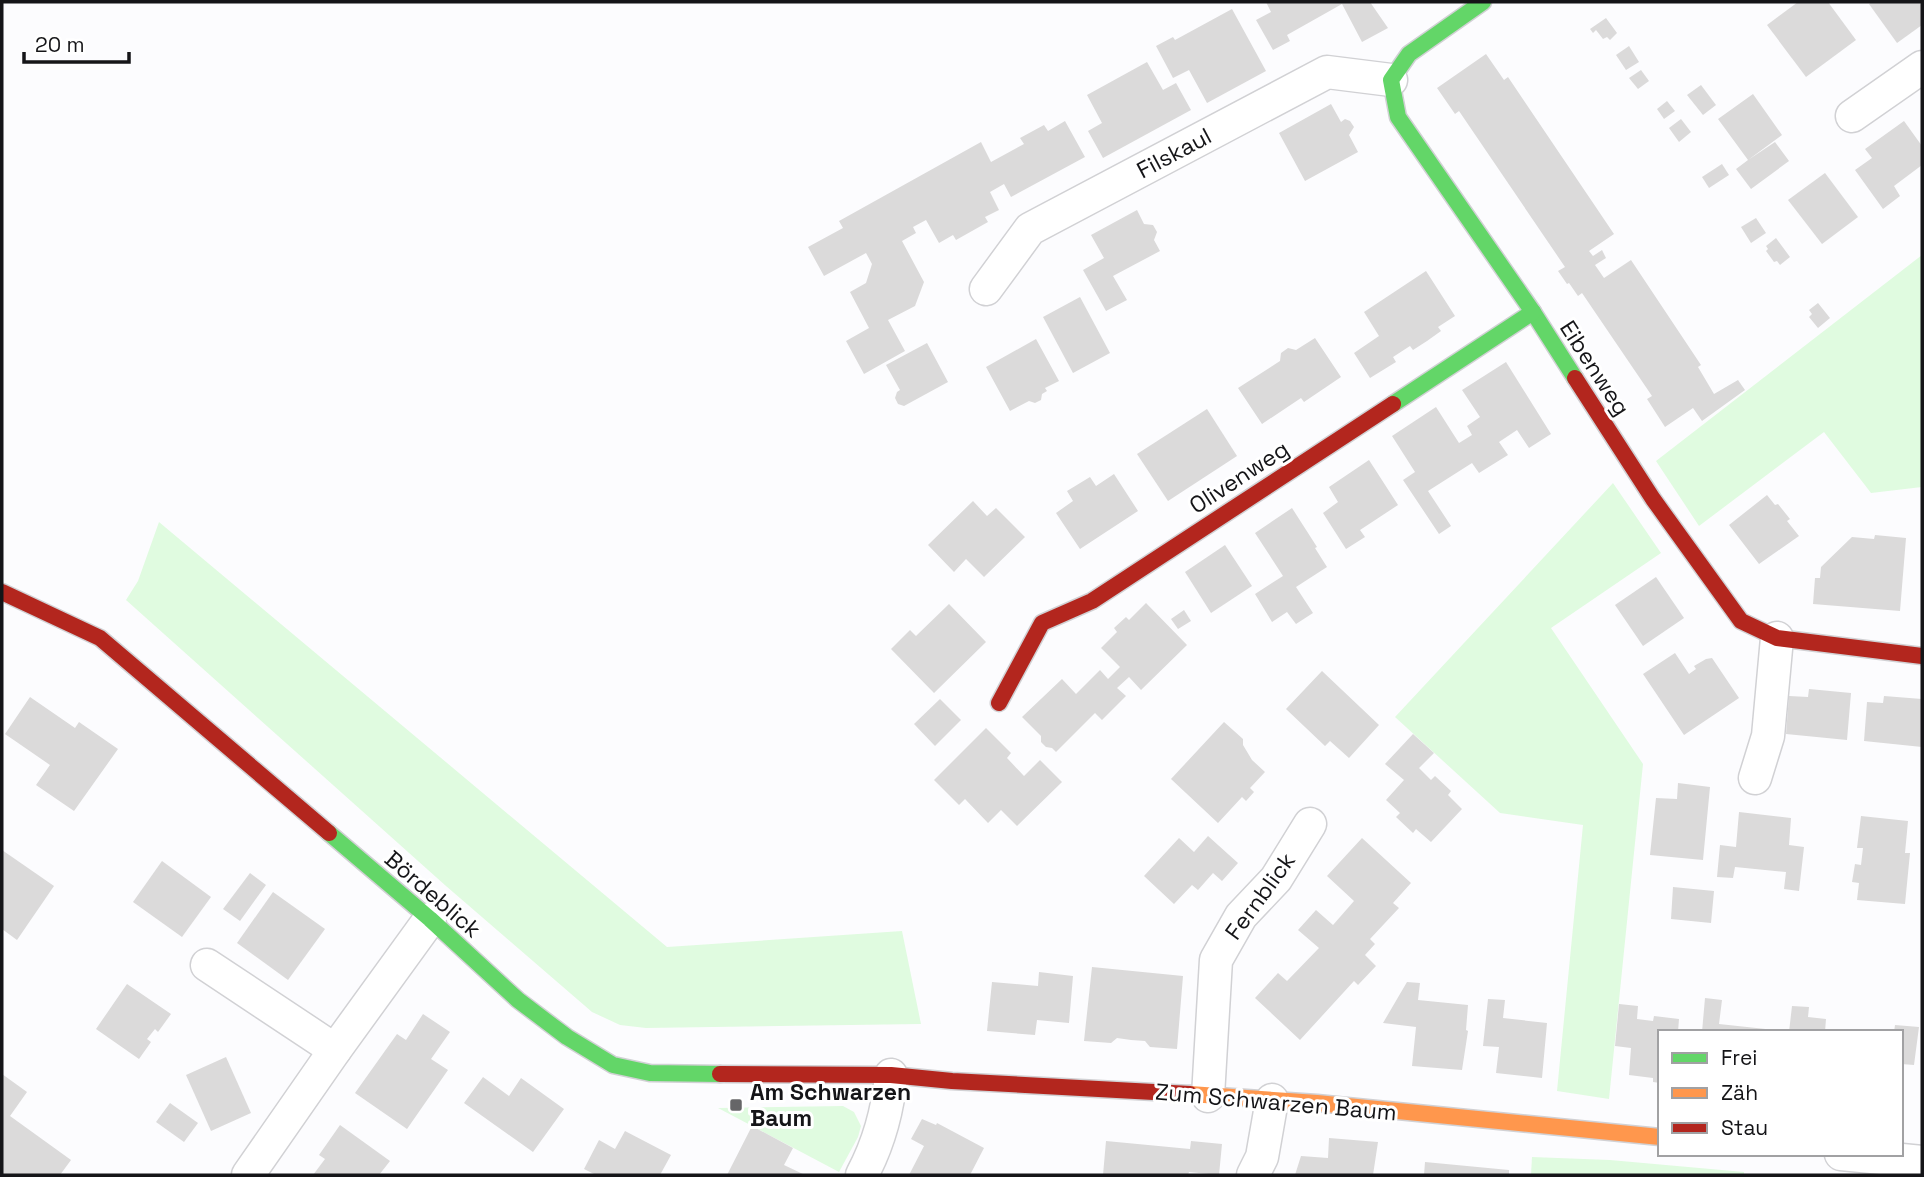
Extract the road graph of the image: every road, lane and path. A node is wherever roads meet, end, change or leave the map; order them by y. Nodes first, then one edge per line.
1 (1483, 2) edge
2 (1922, 67) edge
3 (1391, 80) junction
4 (1852, 116) dead end
5 (986, 289) dead end
6 (1532, 312) junction
7 (2, 592) edge
8 (1777, 638) junction
9 (1922, 656) edge
10 (999, 703) dead end
11 (1755, 778) dead end
12 (1310, 824) dead end
13 (430, 919) junction
14 (207, 965) dead end
15 (335, 1050) junction
16 (891, 1075) junction
17 (1208, 1096) junction
18 (1272, 1100) junction
19 (1658, 1137) edge
20 (1860, 1156) edge
21 (1922, 1162) edge
22 (248, 1175) edge
23 (862, 1175) edge
24 (1253, 1175) edge

1 - 3 street
2 - 4 street
3 - 5 street, Filskaul
3 - 6 street, Eibenweg
6 - 8 street, Eibenweg
6 - 10 street, Olivenweg
7 - 13 street, Bördeblick
8 - 9 street, Eibenweg
8 - 11 street
12 - 17 street, Fernblick
13 - 15 street
13 - 16 street, Bördeblick
14 - 15 street
15 - 22 street
16 - 17 street, Zum Schwarzen Baum
16 - 23 street
17 - 18 street, Zum Schwarzen Baum
18 - 19 street, Zum Schwarzen Baum
18 - 24 street
20 - 21 street

